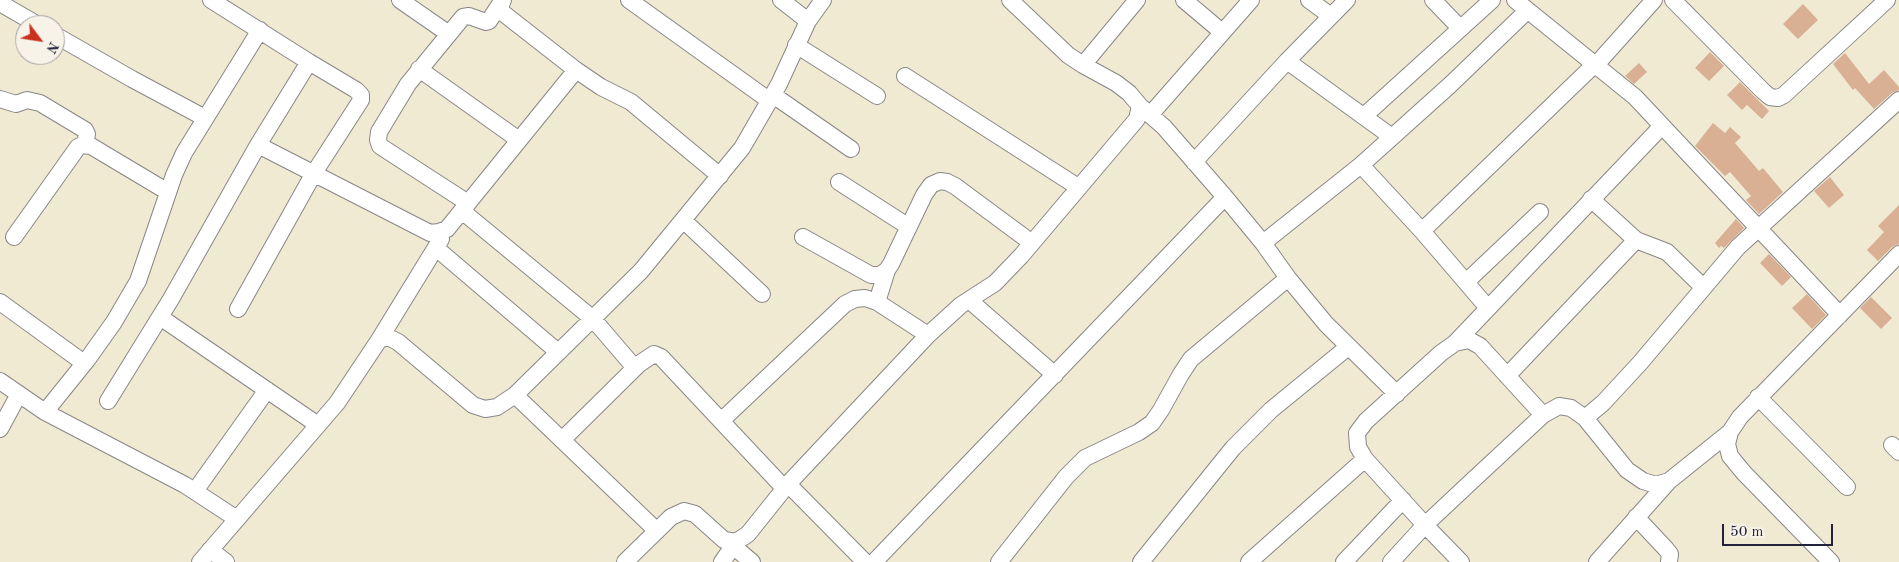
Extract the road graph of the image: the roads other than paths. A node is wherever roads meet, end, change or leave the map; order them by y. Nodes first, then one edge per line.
1 (211, 0) edge
2 (400, 0) edge
3 (629, 0) edge
4 (780, 0) edge
5 (823, 0) edge
6 (1010, 0) edge
7 (1184, 0) edge
8 (1251, 0) edge
9 (1309, 0) edge
10 (1347, 0) edge
11 (1433, 0) edge
12 (1492, 0) edge
13 (1654, 0) edge
14 (1673, 0) edge
15 (1888, 0) edge
16 (502, 2) edge
17 (0, 3) edge
18 (1129, 3) edge
19 (1521, 5) edge
20 (21, 15) edge
21 (1331, 16) junction
22 (808, 21) junction
23 (1460, 28) junction
24 (260, 30) junction
25 (1222, 32) junction
26 (449, 34) junction
27 (65, 41) edge
28 (796, 45) junction
29 (1287, 61) junction
30 (309, 62) junction
31 (1595, 65) junction
32 (1084, 66) junction
33 (419, 70) junction
34 (576, 70) junction
35 (906, 76) dead end
36 (877, 96) dead end
37 (771, 98) junction
38 (0, 99) edge
39 (1899, 100) edge
40 (1145, 111) junction
41 (1364, 116) junction
42 (205, 118) junction
43 (1662, 126) junction
44 (1392, 137) junction
45 (520, 140) junction
46 (86, 144) junction
47 (258, 145) junction
48 (851, 149) dead end
49 (1194, 162) junction
50 (1361, 165) junction
51 (314, 174) junction
52 (720, 176) junction
53 (839, 182) dead end
54 (1078, 187) junction
55 (168, 192) junction
56 (1225, 197) junction
57 (1592, 199) junction
58 (465, 207) junction
59 (1540, 212) dead end
60 (683, 220) junction
61 (909, 227) junction
62 (1757, 227) junction
63 (447, 229) junction
64 (1422, 231) junction
65 (14, 236) dead end
66 (803, 237) dead end
67 (1636, 240) junction
68 (1032, 243) junction
69 (1264, 243) junction
70 (436, 248) junction
71 (1899, 254) edge
72 (887, 270) junction
73 (1288, 278) junction
74 (1466, 282) junction
75 (1703, 287) junction
76 (762, 294) dead end
77 (969, 300) junction
78 (0, 302) edge
79 (877, 302) junction
80 (1488, 308) junction
81 (238, 309) dead end
82 (1840, 315) junction
83 (160, 317) junction
84 (592, 319) junction
85 (928, 335) junction
86 (379, 340) junction
87 (1455, 343) junction
88 (1348, 347) junction
89 (558, 352) junction
90 (84, 362) junction
91 (635, 368) junction
92 (1055, 375) junction
93 (1508, 376) junction
94 (0, 381) edge
95 (267, 390) junction
96 (19, 394) junction
97 (1397, 394) junction
98 (515, 395) junction
99 (1758, 398) junction
100 (108, 401) dead end
101 (45, 412) junction
102 (1543, 415) junction
103 (1585, 418) junction
104 (721, 422) junction
105 (318, 425) junction
106 (0, 429) edge
107 (1730, 432) junction
108 (562, 440) junction
109 (1365, 459) junction
110 (1669, 481) junction
111 (786, 487) junction
112 (1847, 487) dead end
113 (195, 491) junction
114 (1403, 500) junction
115 (1636, 517) junction
116 (237, 519) junction
117 (1424, 525) junction
118 (657, 531) junction
119 (735, 544) junction
120 (205, 556) edge
121 (226, 562) edge
122 (625, 562) edge
123 (722, 562) edge
124 (752, 562) edge
125 (864, 562) edge
126 (874, 562) edge
127 (1000, 562) edge
128 (1141, 562) edge
129 (1249, 562) edge
130 (1344, 562) edge
131 (1391, 562) edge
132 (1461, 562) edge
133 (1596, 562) edge
134 (1668, 562) edge
135 (1831, 562) edge

1 - 24 street
2 - 26 street
3 - 37 street
4 - 22 street
5 - 22 street
6 - 32 street
7 - 25 street
8 - 25 street
9 - 21 street
10 - 21 street
11 - 23 street
12 - 23 street
13 - 31 street
14 - 15 street
16 - 26 street
16 - 34 street
17 - 20 street
18 - 32 street
19 - 31 street
19 - 44 street
21 - 29 street
22 - 28 street
23 - 41 street
24 - 30 street
24 - 42 street
25 - 40 street
26 - 33 street
27 - 42 street
28 - 36 street
28 - 37 street
29 - 41 street
29 - 49 street
30 - 47 street
30 - 51 street
31 - 43 street
31 - 64 street
32 - 40 street
33 - 45 street
33 - 58 street
34 - 45 street
34 - 52 street
35 - 54 street
37 - 48 street
37 - 52 street
38 - 46 street
39 - 62 street
40 - 49 street
40 - 54 street
41 - 44 street
42 - 55 street
43 - 57 street
43 - 62 street
44 - 50 street
45 - 58 street
46 - 55 street
46 - 65 street
47 - 51 street
47 - 83 street
49 - 56 street
50 - 64 street
50 - 69 street
51 - 63 street
51 - 81 street
52 - 60 street
53 - 61 street
54 - 68 street
55 - 90 street
56 - 69 street
56 - 92 street
57 - 67 street
57 - 80 street
58 - 63 street
58 - 84 street
59 - 74 street
60 - 76 street
60 - 84 street
61 - 68 street
61 - 72 street
62 - 75 street
62 - 82 street
63 - 70 street
64 - 74 street
66 - 72 street
67 - 75 street
67 - 93 street
68 - 77 street
69 - 73 street
70 - 86 street
70 - 89 street
71 - 82 street
72 - 79 street
73 - 88 street
73 - 127 street
74 - 80 street
75 - 103 street
77 - 85 street
77 - 92 street
78 - 90 street
79 - 85 street
79 - 104 street
80 - 87 street
82 - 99 street
83 - 95 street
83 - 100 street
84 - 89 street
84 - 91 street
85 - 111 street
86 - 98 street
86 - 105 street
87 - 93 street
87 - 97 street
88 - 97 street
88 - 128 street
89 - 98 street
90 - 101 street
91 - 104 street
91 - 108 street
92 - 126 street
93 - 102 street
94 - 96 street
95 - 105 street
95 - 113 street
96 - 101 street
96 - 106 street
97 - 109 street
98 - 108 street
99 - 107 street
99 - 112 street
101 - 113 street
102 - 103 street
102 - 117 street
103 - 110 street
104 - 111 street
105 - 116 street
107 - 110 street
107 - 135 street
108 - 118 street
109 - 114 street
109 - 129 street
110 - 115 street
111 - 119 street
111 - 125 street
113 - 116 street
114 - 117 street
114 - 130 street
115 - 133 street
115 - 134 street
116 - 120 street
117 - 131 street
117 - 132 street
118 - 119 street
118 - 122 street
119 - 123 street
119 - 124 street
120 - 121 street

